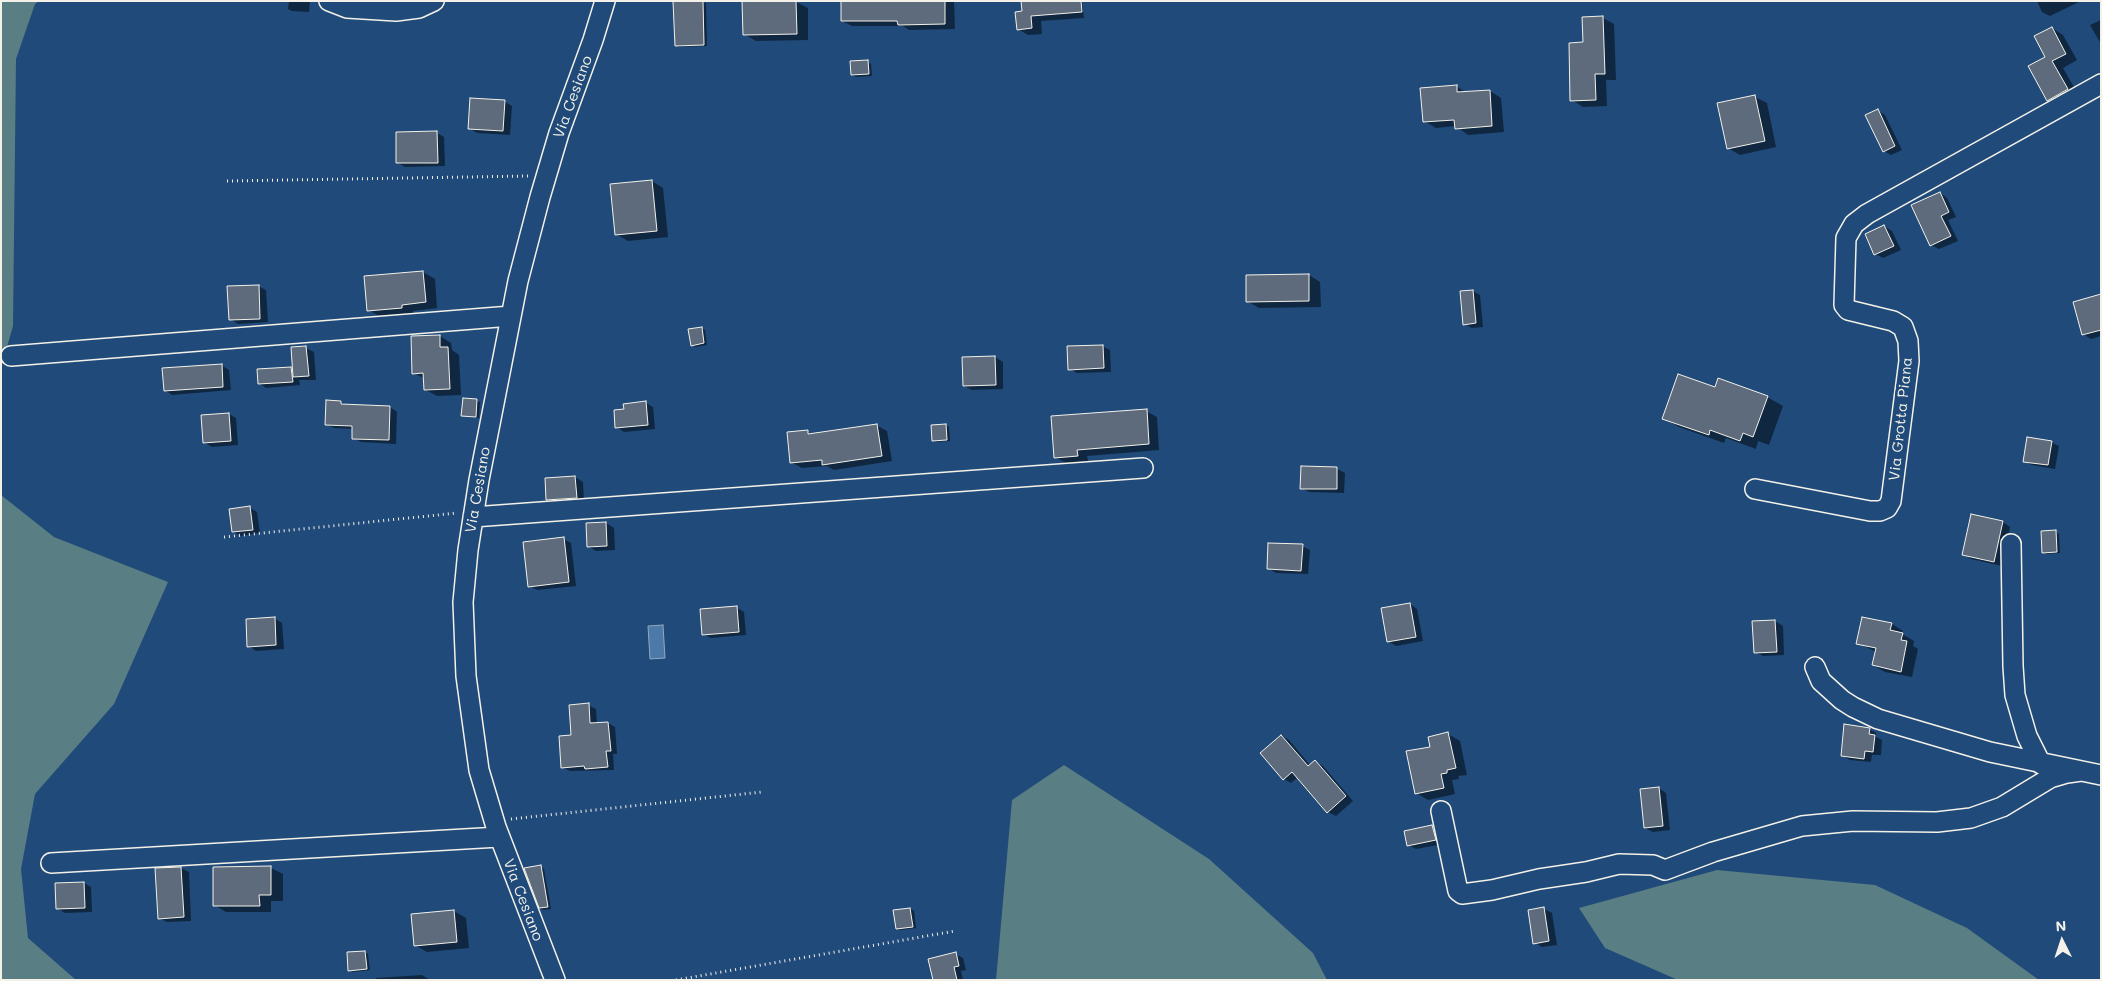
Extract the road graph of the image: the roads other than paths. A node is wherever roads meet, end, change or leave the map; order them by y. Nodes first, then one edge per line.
1 (329, 1) edge
2 (434, 1) edge
3 (605, 1) edge
4 (2101, 84) edge
5 (511, 316) junction
6 (11, 356) dead end
7 (1143, 468) dead end
8 (1755, 489) dead end
9 (474, 514) junction
10 (2011, 544) dead end
11 (1815, 667) dead end
12 (2040, 764) junction
13 (2081, 772) junction
14 (2101, 775) edge
15 (1441, 811) dead end
16 (497, 829) junction
17 (51, 863) dead end
18 (555, 980) edge

1 - 2 street
3 - 5 street, Via Cesiano
4 - 8 street, Via Grotta Piana
5 - 6 street
5 - 9 street, Via Cesiano
7 - 9 street
9 - 16 street, Via Cesiano
10 - 12 street
11 - 12 street
12 - 13 street
13 - 14 street
13 - 15 street
16 - 17 street
16 - 18 street, Via Cesiano

